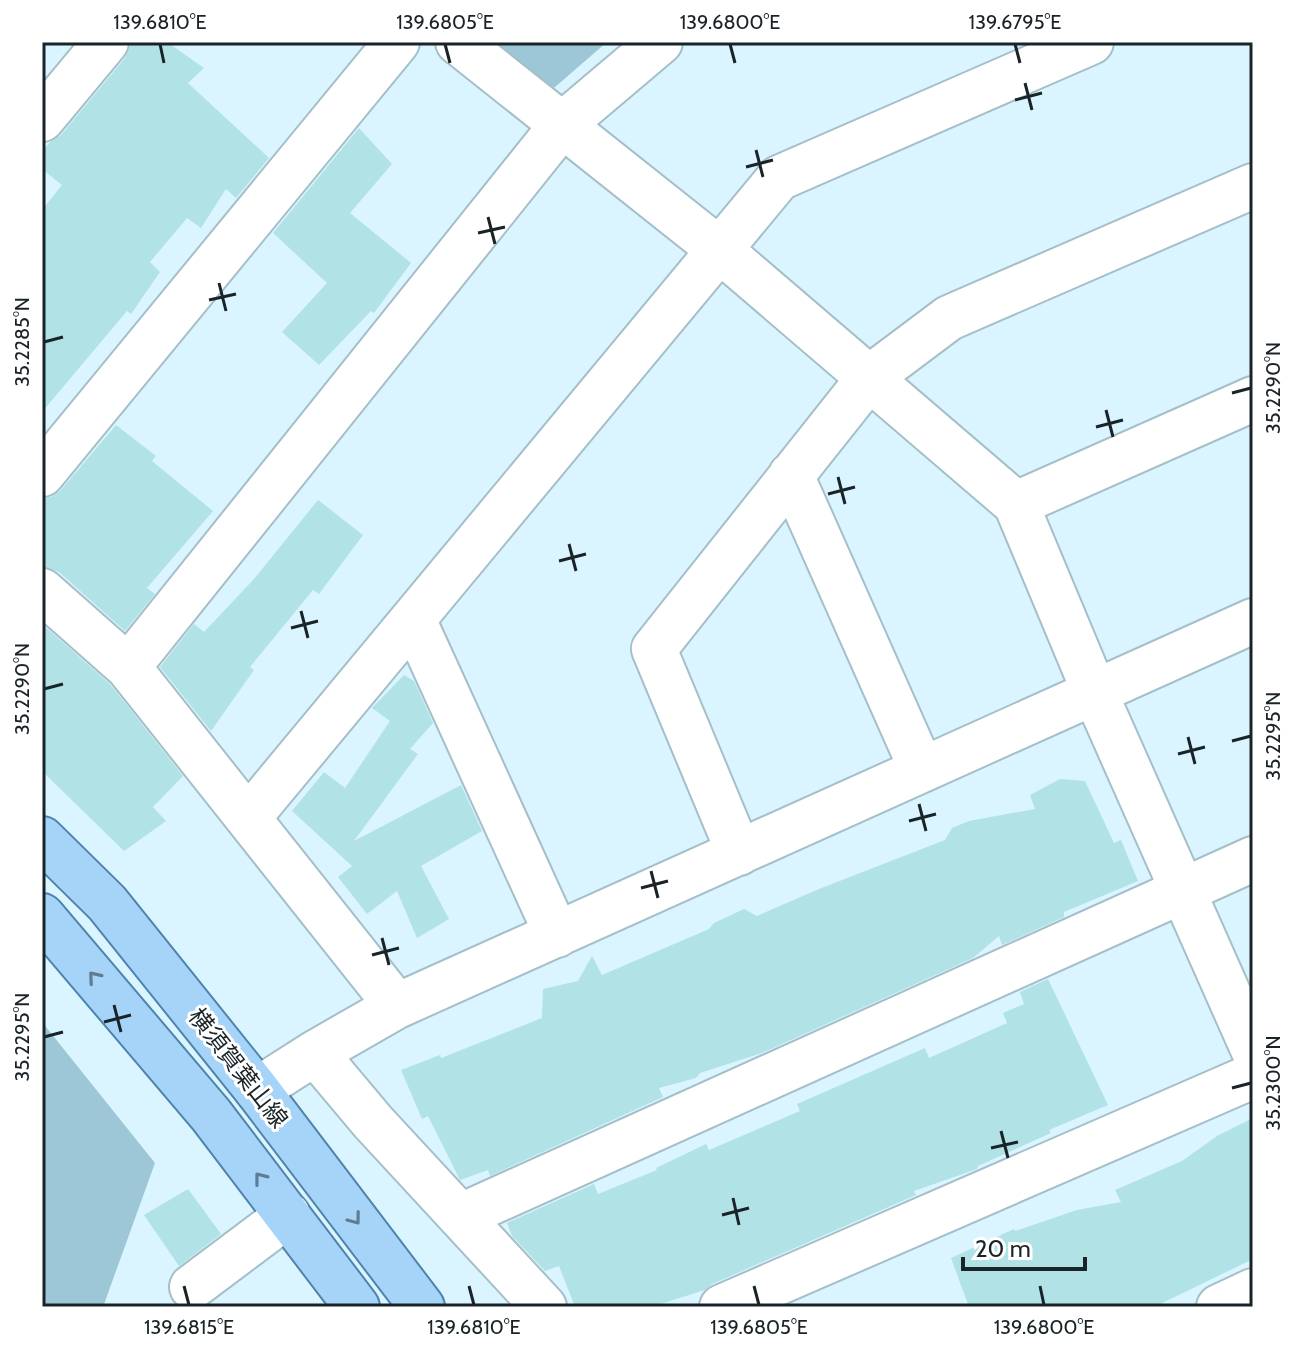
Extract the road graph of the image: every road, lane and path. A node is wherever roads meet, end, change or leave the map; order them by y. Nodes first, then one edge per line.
1 (106, 42) edge
2 (397, 42) edge
3 (458, 42) edge
4 (660, 42) edge
5 (1091, 42) edge
6 (42, 119) edge
7 (562, 125) junction
8 (1253, 186) edge
9 (721, 251) junction
10 (869, 378) junction
11 (1253, 399) edge
12 (42, 474) edge
13 (791, 475) junction
14 (1016, 504) junction
15 (42, 591) edge
16 (413, 619) junction
17 (1253, 621) edge
18 (128, 667) junction
19 (1095, 693) junction
20 (922, 770) junction
21 (248, 818) junction
22 (42, 839) edge
23 (739, 853) junction
24 (1253, 859) edge
25 (1184, 890) junction
26 (42, 916) edge
27 (557, 935) junction
28 (397, 1006) junction
29 (1253, 1049) edge
30 (315, 1053) junction
31 (1253, 1076) edge
32 (257, 1090) junction
33 (288, 1215) junction
34 (461, 1216) junction
35 (192, 1287) dead end
36 (1253, 1291) edge
37 (357, 1307) edge
38 (422, 1307) edge
39 (544, 1307) edge
40 (722, 1307) edge
41 (1219, 1307) edge

1 - 6 street
2 - 12 street
3 - 7 street
4 - 7 street
5 - 9 street
7 - 9 street
7 - 18 street
8 - 10 street
9 - 10 street
9 - 16 street
10 - 13 street
10 - 14 street
11 - 14 street
13 - 20 street
13 - 23 street
14 - 19 street
15 - 18 street
16 - 21 street
16 - 27 street
17 - 19 street
18 - 21 street
19 - 20 street
19 - 25 street
20 - 23 street
21 - 28 street
22 - 32 main road, 横須賀葉山線
23 - 27 street
24 - 25 street
25 - 29 street
25 - 34 street
33 -> 26 main road, 横須賀葉山線
27 - 28 street
28 - 30 street
30 - 32 street
30 - 34 street
31 - 40 street
32 -> 38 main road, 横須賀葉山線
33 - 35 street
33 - 37 main road, 横須賀葉山線
34 - 39 street
36 - 41 street

